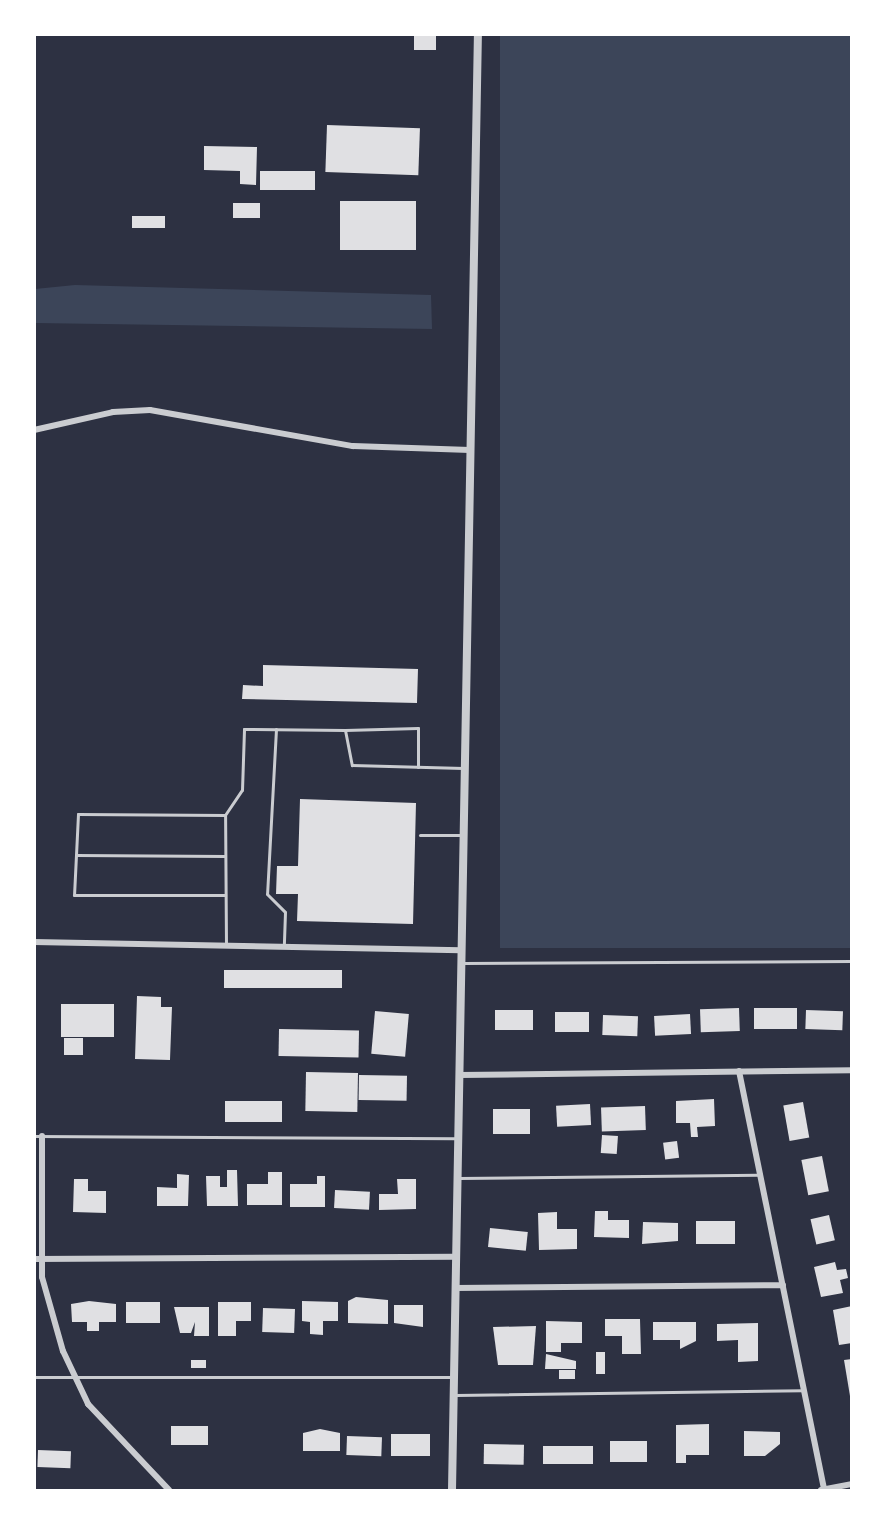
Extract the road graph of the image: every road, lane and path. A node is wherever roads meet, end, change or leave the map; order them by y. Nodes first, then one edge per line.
1 (477, 34) edge
2 (34, 430) edge
3 (470, 450) junction
4 (276, 729) junction
5 (345, 730) junction
6 (418, 767) junction
7 (464, 768) junction
8 (225, 815) junction
9 (420, 835) dead end
10 (463, 835) junction
11 (76, 855) junction
12 (225, 856) junction
13 (225, 895) junction
14 (34, 942) edge
15 (226, 945) junction
16 (284, 946) junction
17 (461, 950) junction
18 (852, 961) edge
19 (461, 963) junction
20 (852, 1070) edge
21 (739, 1071) junction
22 (459, 1075) junction
23 (38, 1136) edge
24 (458, 1138) junction
25 (760, 1175) junction
26 (457, 1178) junction
27 (455, 1257) junction
28 (38, 1259) edge
29 (783, 1285) junction
30 (455, 1288) junction
31 (74, 1376) junction
32 (34, 1377) edge
33 (454, 1377) junction
34 (805, 1389) junction
35 (453, 1395) junction
36 (852, 1484) edge
37 (822, 1490) edge
38 (169, 1491) edge
39 (452, 1491) edge

1 - 3 street
2 - 3 street
3 - 7 street
4 - 5 lane
4 - 8 lane
4 - 16 lane
5 - 6 lane
5 - 6 lane
6 - 7 lane
7 - 10 street
8 - 11 lane
8 - 12 lane
9 - 10 lane
10 - 17 street
11 - 12 lane
11 - 13 lane
12 - 13 lane
13 - 15 lane
14 - 15 street
15 - 16 street
16 - 17 street
17 - 19 street
18 - 19 lane
19 - 22 street
20 - 21 street
21 - 22 street
21 - 25 street
22 - 24 street
23 - 24 lane
23 - 28 street
24 - 26 street
25 - 26 lane
25 - 29 street
26 - 27 street
27 - 28 street
27 - 30 street
28 - 31 street
29 - 30 street
29 - 34 street
30 - 33 street
31 - 32 lane
31 - 33 lane
31 - 38 street
33 - 35 street
34 - 35 lane
34 - 37 street
35 - 39 street
36 - 37 street

